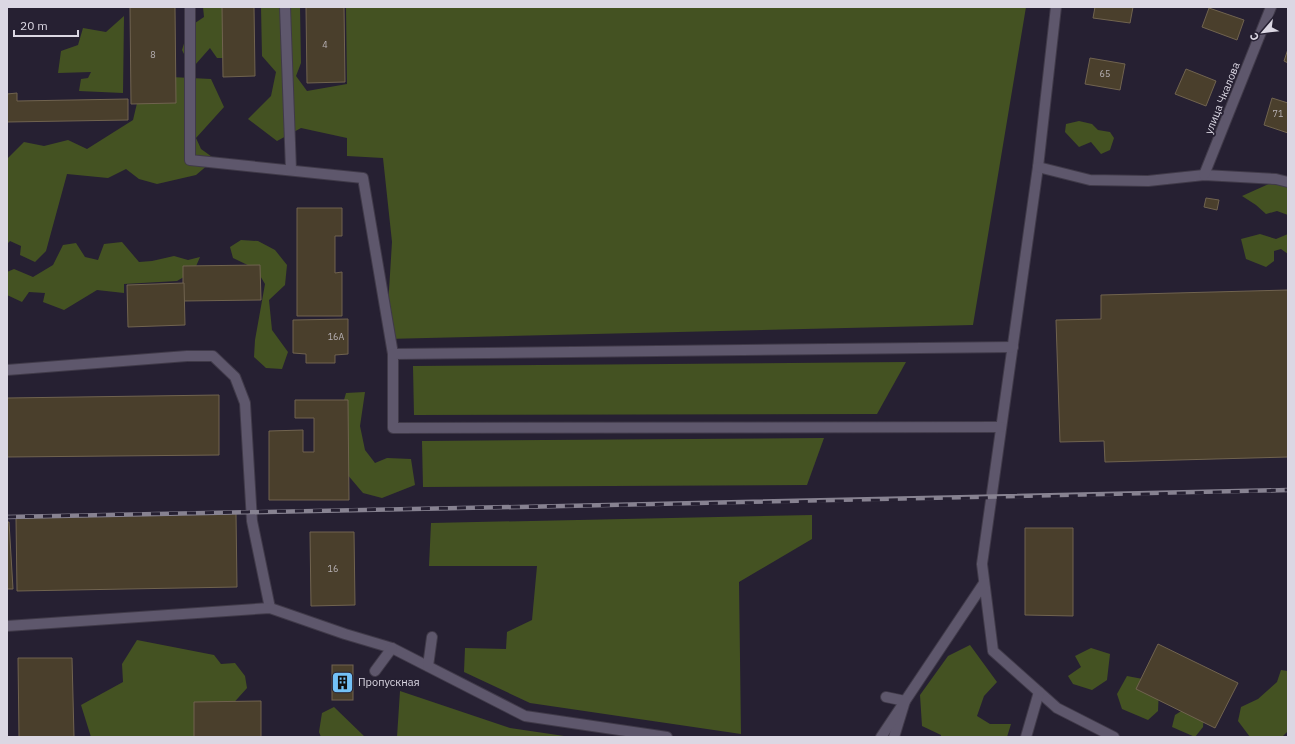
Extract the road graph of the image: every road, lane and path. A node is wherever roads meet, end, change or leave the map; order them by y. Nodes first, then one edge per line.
1 (190, 7) edge
2 (285, 7) edge
3 (1056, 7) edge
4 (1271, 7) edge
5 (1038, 167) junction
6 (291, 170) junction
7 (1204, 175) junction
8 (1288, 182) edge
9 (1013, 347) junction
10 (392, 354) junction
11 (7, 370) edge
12 (1001, 426) junction
13 (984, 583) junction
14 (270, 608) junction
15 (7, 626) edge
16 (432, 637) dead end
17 (392, 648) junction
18 (428, 666) junction
19 (375, 671) dead end
20 (1039, 692) junction
21 (886, 697) dead end
22 (905, 701) junction
23 (667, 737) edge
24 (881, 737) edge
25 (894, 737) edge
26 (1026, 737) edge
27 (1114, 737) edge

1 - 6 street
2 - 6 street
3 - 5 street
4 - 7 street, улица Чкалова
5 - 7 street
5 - 9 street
6 - 10 street
7 - 8 street
9 - 10 street
9 - 12 street
10 - 12 street
11 - 14 street
12 - 13 street
13 - 20 street
13 - 22 street
14 - 15 street
14 - 17 street
16 - 18 street
17 - 18 street
17 - 19 street
18 - 23 street
20 - 26 street
20 - 27 street
21 - 22 street
22 - 24 street
22 - 25 street

